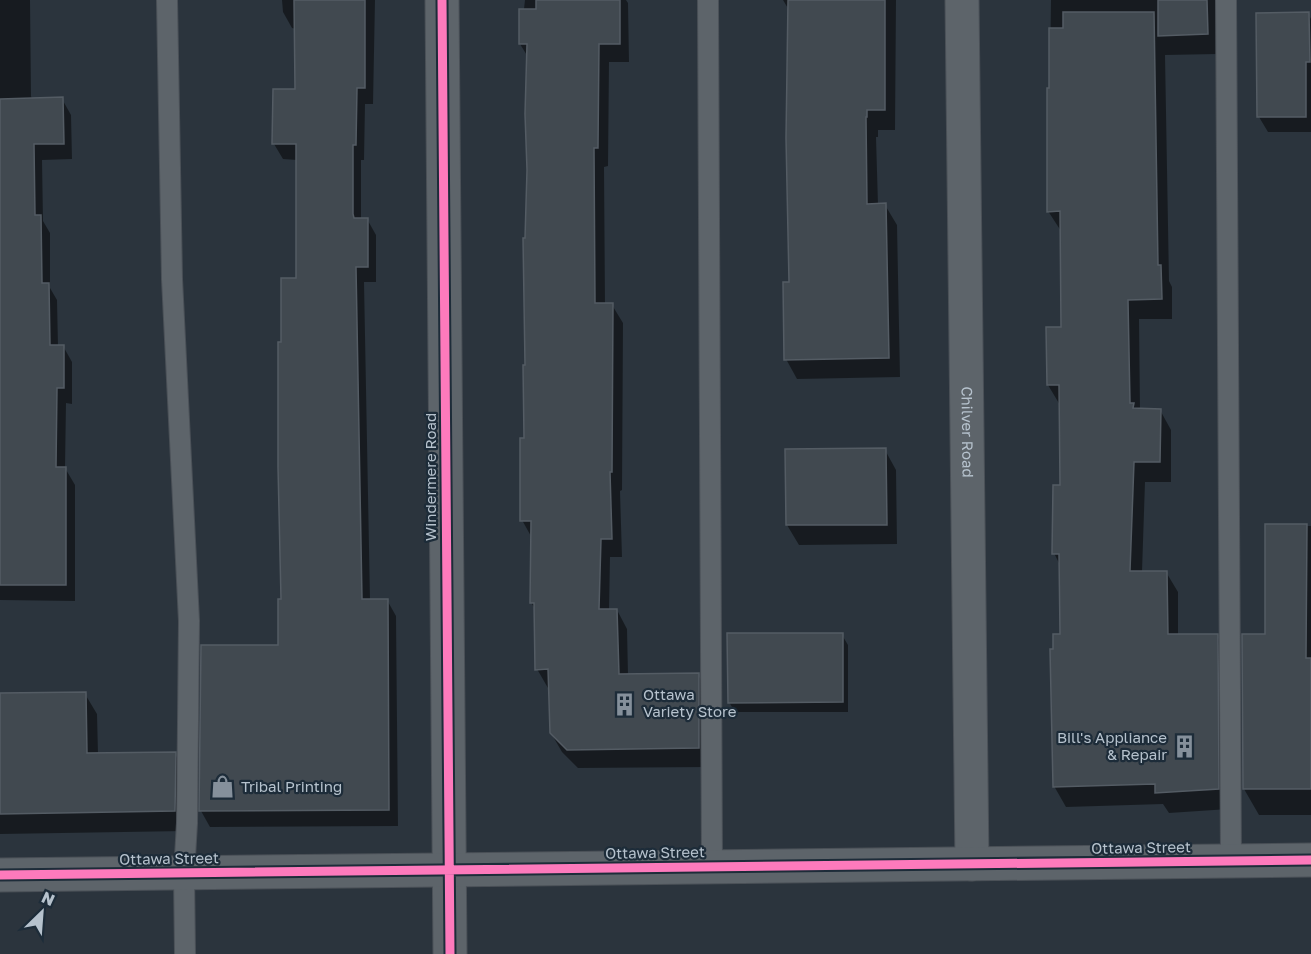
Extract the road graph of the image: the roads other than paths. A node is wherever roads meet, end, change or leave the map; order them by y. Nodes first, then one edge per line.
1 (167, 0) edge
2 (442, 0) edge
3 (708, 0) edge
4 (962, 0) edge
5 (1226, 0) edge
6 (1311, 860) edge
7 (1231, 861) junction
8 (972, 864) junction
9 (712, 867) junction
10 (449, 870) junction
11 (184, 874) junction
12 (0, 875) edge
13 (184, 954) edge
14 (450, 954) edge

1 - 11 lane
2 - 10 street, Windermere Road
3 - 9 lane
4 - 8 street, Chilver Road
5 - 7 lane
6 - 7 street, Ottawa Street
7 - 8 street, Ottawa Street
8 - 9 street, Ottawa Street
9 - 10 street, Ottawa Street
10 - 11 street, Ottawa Street
10 - 14 street, Windermere Road
11 - 12 street, Ottawa Street
11 - 13 lane

